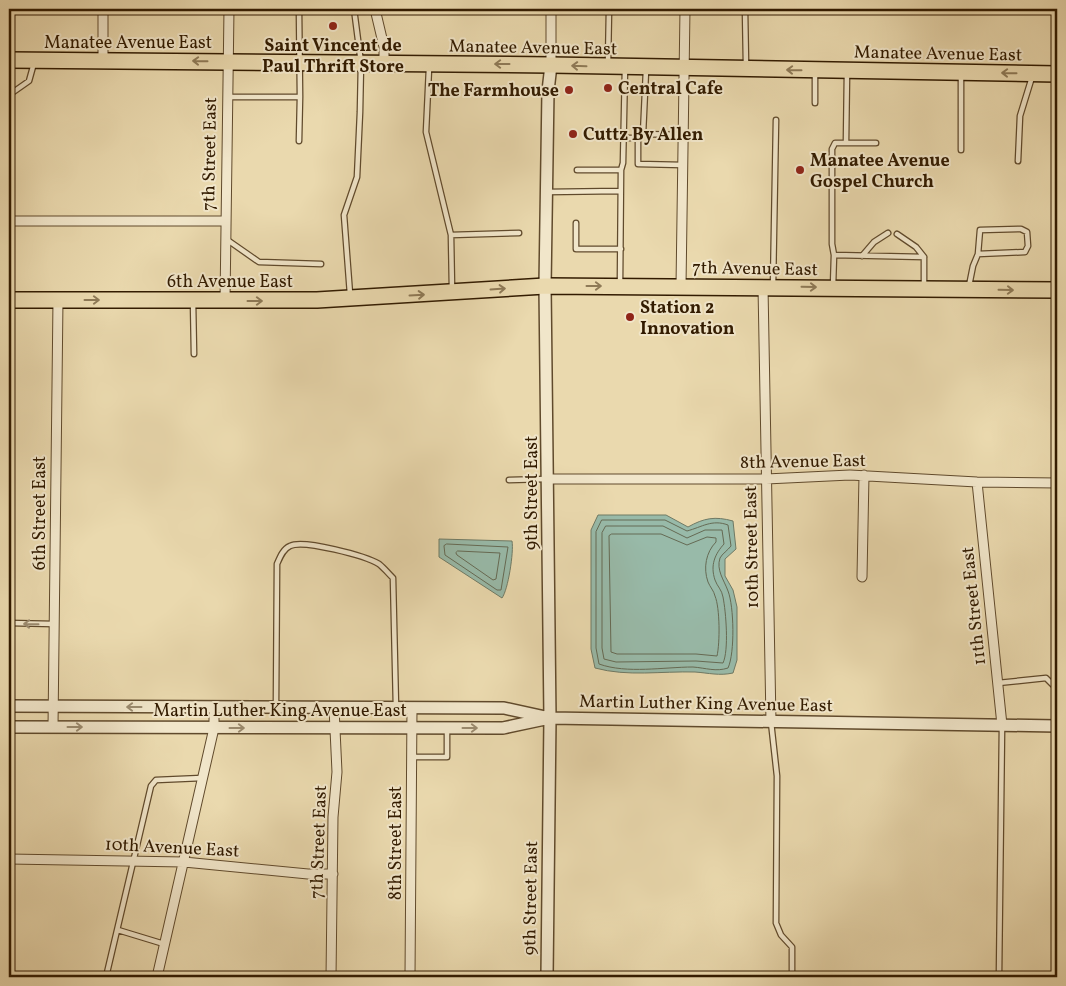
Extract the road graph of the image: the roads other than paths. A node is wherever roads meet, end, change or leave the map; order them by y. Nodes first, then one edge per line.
1 (103, 9) edge
2 (229, 9) edge
3 (299, 9) edge
4 (354, 9) edge
5 (375, 9) edge
6 (551, 9) edge
7 (609, 9) edge
8 (685, 9) edge
9 (746, 9) edge
10 (9, 60) edge
11 (35, 60) junction
12 (103, 60) junction
13 (228, 61) junction
14 (299, 62) junction
15 (361, 63) junction
16 (384, 63) junction
17 (429, 64) junction
18 (551, 65) junction
19 (608, 67) junction
20 (625, 67) junction
21 (646, 68) junction
22 (684, 68) junction
23 (746, 69) junction
24 (815, 70) junction
25 (847, 71) junction
26 (961, 72) junction
27 (1034, 74) junction
28 (1057, 74) edge
29 (9, 95) edge
30 (227, 97) junction
31 (300, 97) junction
32 (815, 103) dead end
33 (776, 120) dead end
34 (643, 134) junction
35 (684, 135) junction
36 (624, 138) junction
37 (638, 138) junction
38 (300, 141) dead end
39 (846, 143) junction
40 (876, 143) dead end
41 (961, 150) dead end
42 (1018, 161) dead end
43 (683, 165) junction
44 (577, 170) dead end
45 (621, 170) junction
46 (620, 191) junction
47 (547, 192) junction
48 (9, 221) edge
49 (224, 221) junction
50 (576, 223) dead end
51 (519, 233) dead end
52 (888, 233) dead end
53 (897, 234) dead end
54 (451, 235) junction
55 (224, 238) junction
56 (621, 249) junction
57 (978, 254) junction
58 (834, 255) junction
59 (862, 256) junction
60 (924, 257) junction
61 (321, 264) dead end
62 (545, 286) junction
63 (620, 286) junction
64 (681, 286) junction
65 (768, 287) junction
66 (833, 288) junction
67 (924, 289) junction
68 (969, 290) junction
69 (1053, 291) edge
70 (452, 293) junction
71 (350, 298) junction
72 (9, 300) edge
73 (58, 300) junction
74 (193, 300) junction
75 (225, 301) junction
76 (194, 354) dead end
77 (864, 475) junction
78 (548, 479) junction
79 (766, 479) junction
80 (509, 480) dead end
81 (977, 482) junction
82 (1057, 483) edge
83 (862, 577) dead end
84 (9, 623) edge
85 (54, 624) junction
86 (997, 683) junction
87 (1057, 697) edge
88 (9, 706) edge
89 (53, 706) junction
90 (214, 707) junction
91 (276, 707) junction
92 (334, 708) junction
93 (396, 708) junction
94 (412, 708) junction
95 (550, 718) junction
96 (771, 722) junction
97 (1002, 726) junction
98 (1057, 726) edge
99 (9, 727) edge
100 (53, 727) junction
101 (214, 728) junction
102 (334, 728) junction
103 (412, 728) junction
104 (447, 728) junction
105 (411, 757) junction
106 (202, 778) junction
107 (9, 859) edge
108 (135, 860) junction
109 (184, 862) junction
110 (333, 874) junction
111 (118, 930) junction
112 (165, 944) junction
113 (106, 977) edge
114 (157, 977) edge
115 (331, 977) edge
116 (410, 977) edge
117 (547, 977) edge
118 (792, 977) edge
119 (999, 977) edge

1 - 12 street
2 - 13 street, 7th Street East
3 - 14 lane
4 - 15 lane
5 - 16 street
6 - 18 street, 9th Street East
7 - 19 lane
8 - 22 street
9 - 23 lane
10 - 11 main road, Manatee Avenue East
11 - 12 main road, Manatee Avenue East
11 - 29 lane
13 -> 12 main road, Manatee Avenue East
13 - 14 main road, Manatee Avenue East
13 - 30 street, 7th Street East
14 - 15 main road, Manatee Avenue East
14 - 31 lane
15 - 16 main road, Manatee Avenue East
15 - 71 lane
16 - 17 main road, Manatee Avenue East
18 -> 17 main road, Manatee Avenue East
17 - 54 lane
19 -> 18 main road, Manatee Avenue East
18 - 47 street, 9th Street East
19 - 20 main road, Manatee Avenue East
20 - 21 main road, Manatee Avenue East
20 - 36 lane
21 - 22 main road, Manatee Avenue East
21 - 34 lane
22 - 23 main road, Manatee Avenue East
22 - 35 street
24 -> 23 main road, Manatee Avenue East
24 - 25 main road, Manatee Avenue East
24 - 32 lane
25 - 26 main road, Manatee Avenue East
25 - 39 lane
27 -> 26 main road, Manatee Avenue East
26 - 41 lane
27 - 28 main road, Manatee Avenue East
27 - 42 lane
30 - 31 lane
30 - 49 street, 7th Street East
31 - 38 lane
33 - 65 lane
34 - 35 lane
34 - 37 lane
35 - 43 street
36 - 37 lane
36 - 45 lane
37 - 43 lane
39 - 40 lane
39 - 58 lane
43 - 64 street
44 - 45 lane
45 - 46 lane
46 - 47 lane
46 - 56 lane
47 - 62 street, 9th Street East
48 - 49 street
49 - 55 street, 7th Street East
50 - 56 lane
51 - 54 lane
52 - 59 lane
53 - 60 lane
54 - 70 lane
55 - 61 lane
55 - 75 street, 7th Street East
56 - 63 lane
57 - 57 lane
57 - 68 lane
58 - 59 lane
58 - 66 lane
59 - 60 lane
60 - 67 lane
62 -> 63 main road, 7th Avenue East
70 -> 62 main road, 7th Avenue East
62 - 78 street, 9th Street East
63 - 64 main road, 7th Avenue East
64 - 65 main road, 7th Avenue East
65 -> 66 main road, 7th Avenue East
65 - 79 street, 10th Street East
66 - 67 main road, 7th Avenue East
67 - 68 main road, 7th Avenue East
68 -> 69 main road, 7th Avenue East
71 -> 70 main road, 6th Avenue East
75 -> 71 main road, 6th Avenue East
72 - 73 main road, 6th Avenue East
73 -> 74 main road, 6th Avenue East
73 - 85 street, 6th Street East
74 - 75 main road, 6th Avenue East
74 - 76 lane
77 - 79 street, 8th Avenue East
77 - 81 street, 8th Avenue East
77 - 83 street
78 - 79 street, 8th Avenue East
78 - 80 lane
78 - 95 street, 9th Street East
79 - 96 street, 10th Street East
81 - 82 street, 8th Avenue East
81 - 86 street, 11th Street East
85 -> 84 lane
85 - 89 street, 6th Street East
86 - 87 lane
86 - 97 street, 11th Street East
88 - 89 street, Martin Luther King Avenue East
90 -> 89 street, Martin Luther King Avenue East
89 - 100 street, 6th Street East
90 - 91 street, Martin Luther King Avenue East
90 - 101 street
91 - 92 street, Martin Luther King Avenue East
91 - 93 lane
92 - 93 street, Martin Luther King Avenue East
92 - 102 street, 7th Street East
93 - 94 street, Martin Luther King Avenue East
94 - 95 street, Martin Luther King Avenue East
94 - 103 street, 8th Street East
95 - 96 street, Martin Luther King Avenue East
104 -> 95 street, Martin Luther King Avenue East
95 - 117 street, 9th Street East
96 - 97 street, Martin Luther King Avenue East
96 - 118 lane, 10th Street East
97 - 98 street, Martin Luther King Avenue East
97 - 119 lane
99 - 100 street, Martin Luther King Avenue East
100 -> 101 street, Martin Luther King Avenue East
101 -> 102 street, Martin Luther King Avenue East
101 - 106 street
102 - 103 street, Martin Luther King Avenue East
102 - 110 street, 7th Street East
103 - 104 street, Martin Luther King Avenue East
103 - 105 street, 8th Street East
104 - 105 lane
105 - 116 street, 8th Street East
106 - 108 lane
106 - 109 street
107 - 108 street, 10th Avenue East
108 - 109 street, 10th Avenue East
108 - 111 lane
109 - 110 street, 10th Avenue East
109 - 112 street
110 - 115 street, 7th Street East
111 - 112 lane
111 - 113 lane
112 - 114 street

